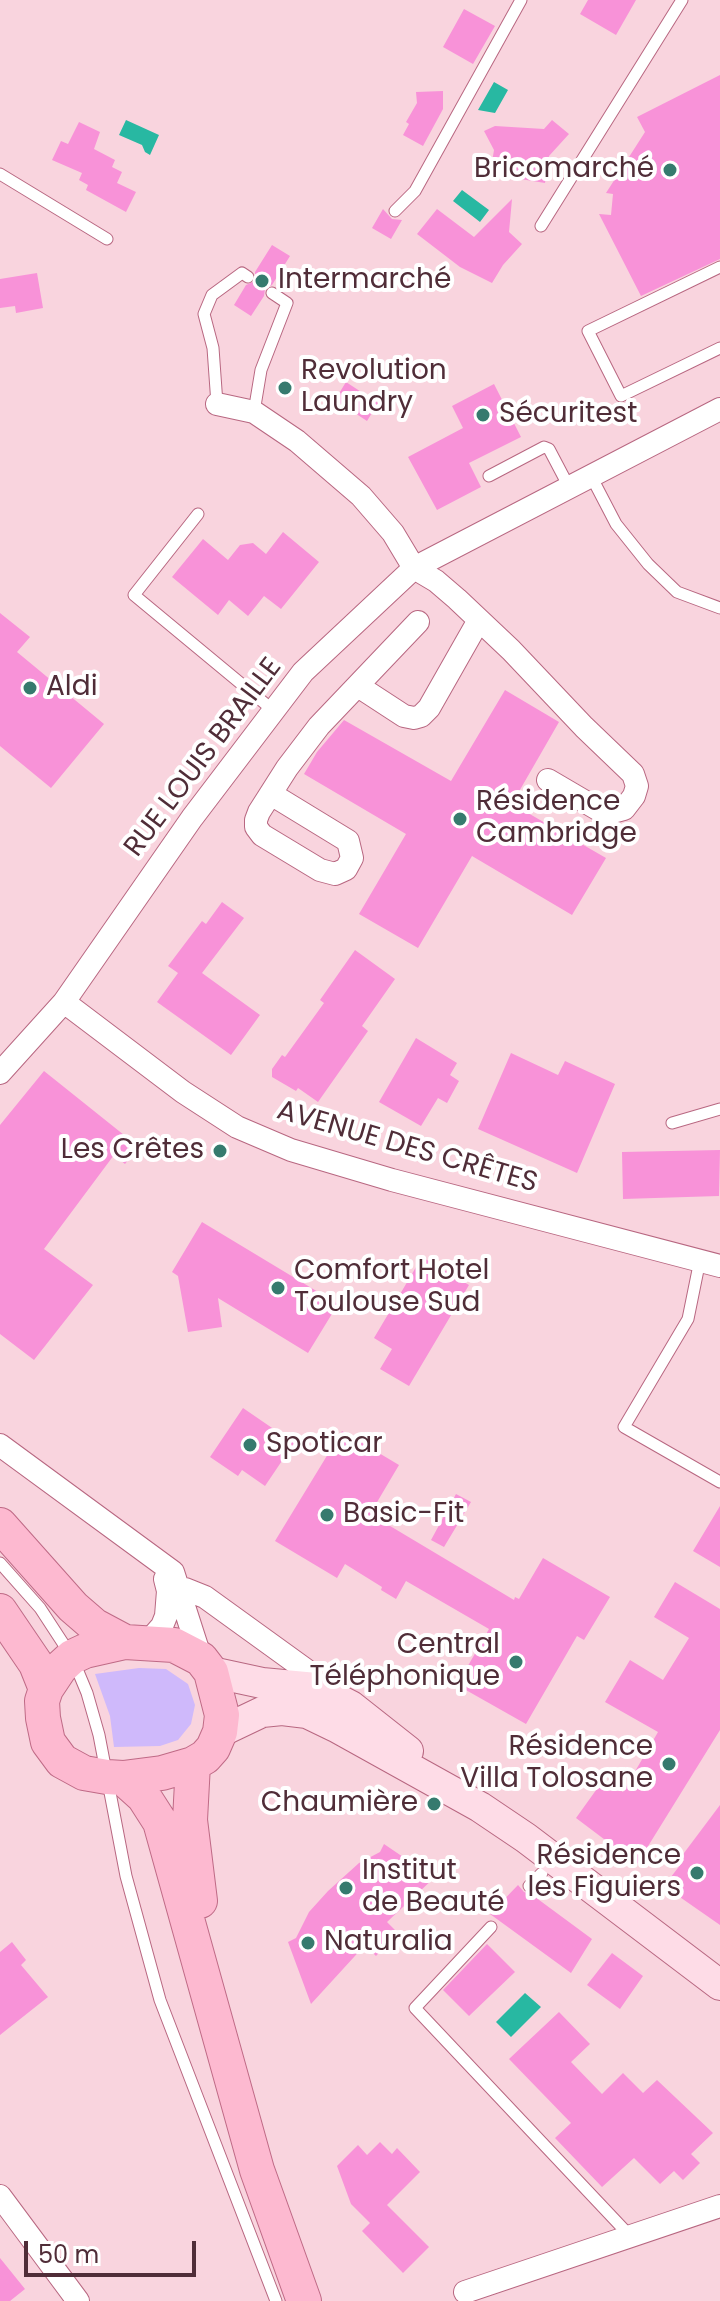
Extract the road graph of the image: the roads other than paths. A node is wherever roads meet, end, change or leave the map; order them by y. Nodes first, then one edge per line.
1 (521, 0) edge
2 (682, 0) edge
3 (0, 174) edge
4 (395, 211) dead end
5 (541, 226) dead end
6 (107, 239) dead end
7 (720, 267) edge
8 (248, 277) dead end
9 (272, 293) dead end
10 (720, 348) edge
11 (217, 404) joint
12 (720, 409) edge
13 (254, 412) junction
14 (489, 476) dead end
15 (591, 476) junction
16 (569, 487) junction
17 (198, 514) dead end
18 (414, 568) junction
19 (720, 608) edge
20 (479, 620) junction
21 (418, 622) dead end
22 (358, 686) junction
23 (274, 711) junction
24 (548, 780) dead end
25 (271, 794) dead end
26 (64, 1002) junction
27 (0, 1073) edge
28 (720, 1109) edge
29 (672, 1123) dead end
30 (710, 1263) edge
31 (0, 1445) edge
32 (720, 1482) edge
33 (0, 1525) edge
34 (0, 1563) edge
35 (160, 1563) junction
36 (179, 1589) junction
37 (0, 1611) edge
38 (137, 1642) junction
39 (72, 1657) junction
40 (206, 1665) junction
41 (306, 1670) joint
42 (46, 1689) junction
43 (351, 1706) junction
44 (220, 1732) junction
45 (193, 1764) junction
46 (115, 1778) junction
47 (480, 1807) junction
48 (542, 1873) dead end
49 (529, 1886) dead end
50 (491, 1927) dead end
51 (720, 1985) edge
52 (226, 2063) junction
53 (0, 2196) edge
54 (720, 2206) edge
55 (631, 2237) junction
56 (465, 2292) dead end
57 (78, 2301) edge
58 (276, 2301) edge
59 (304, 2301) edge

1 - 4 lane
2 - 5 lane
3 - 6 lane
7 - 10 lane
8 - 11 lane
9 - 13 lane
11 - 13 street
12 - 15 street, RUE LOUIS BRAILLE
13 - 18 street
14 - 16 lane
15 - 16 street, RUE LOUIS BRAILLE
15 - 19 lane
16 - 18 street, RUE LOUIS BRAILLE
17 - 23 lane
18 - 20 street
18 - 23 street, RUE LOUIS BRAILLE
20 - 22 street
20 - 24 street
21 - 22 street
22 - 25 street
23 - 26 street, RUE LOUIS BRAILLE
26 - 27 street
26 - 30 street, AVENUE DES CRÊTES
28 - 29 lane
30 - 32 lane
31 - 35 street
33 - 38 main road
34 - 39 lane
35 - 36 street
35 - 38 street
36 - 40 street
36 - 41 street
37 - 42 main road
38 - 39 main road
38 - 40 main road
39 - 42 main road
39 - 46 lane
40 - 43 main road
40 - 44 main road
41 - 43 lane
42 - 46 main road
43 - 47 main road
44 - 45 main road
44 - 47 main road
45 - 46 main road
45 - 52 main road
46 - 52 main road
46 - 58 lane
47 - 51 main road
48 - 49 lane
50 - 55 lane
52 - 59 main road
53 - 57 street
54 - 55 street
55 - 56 street

